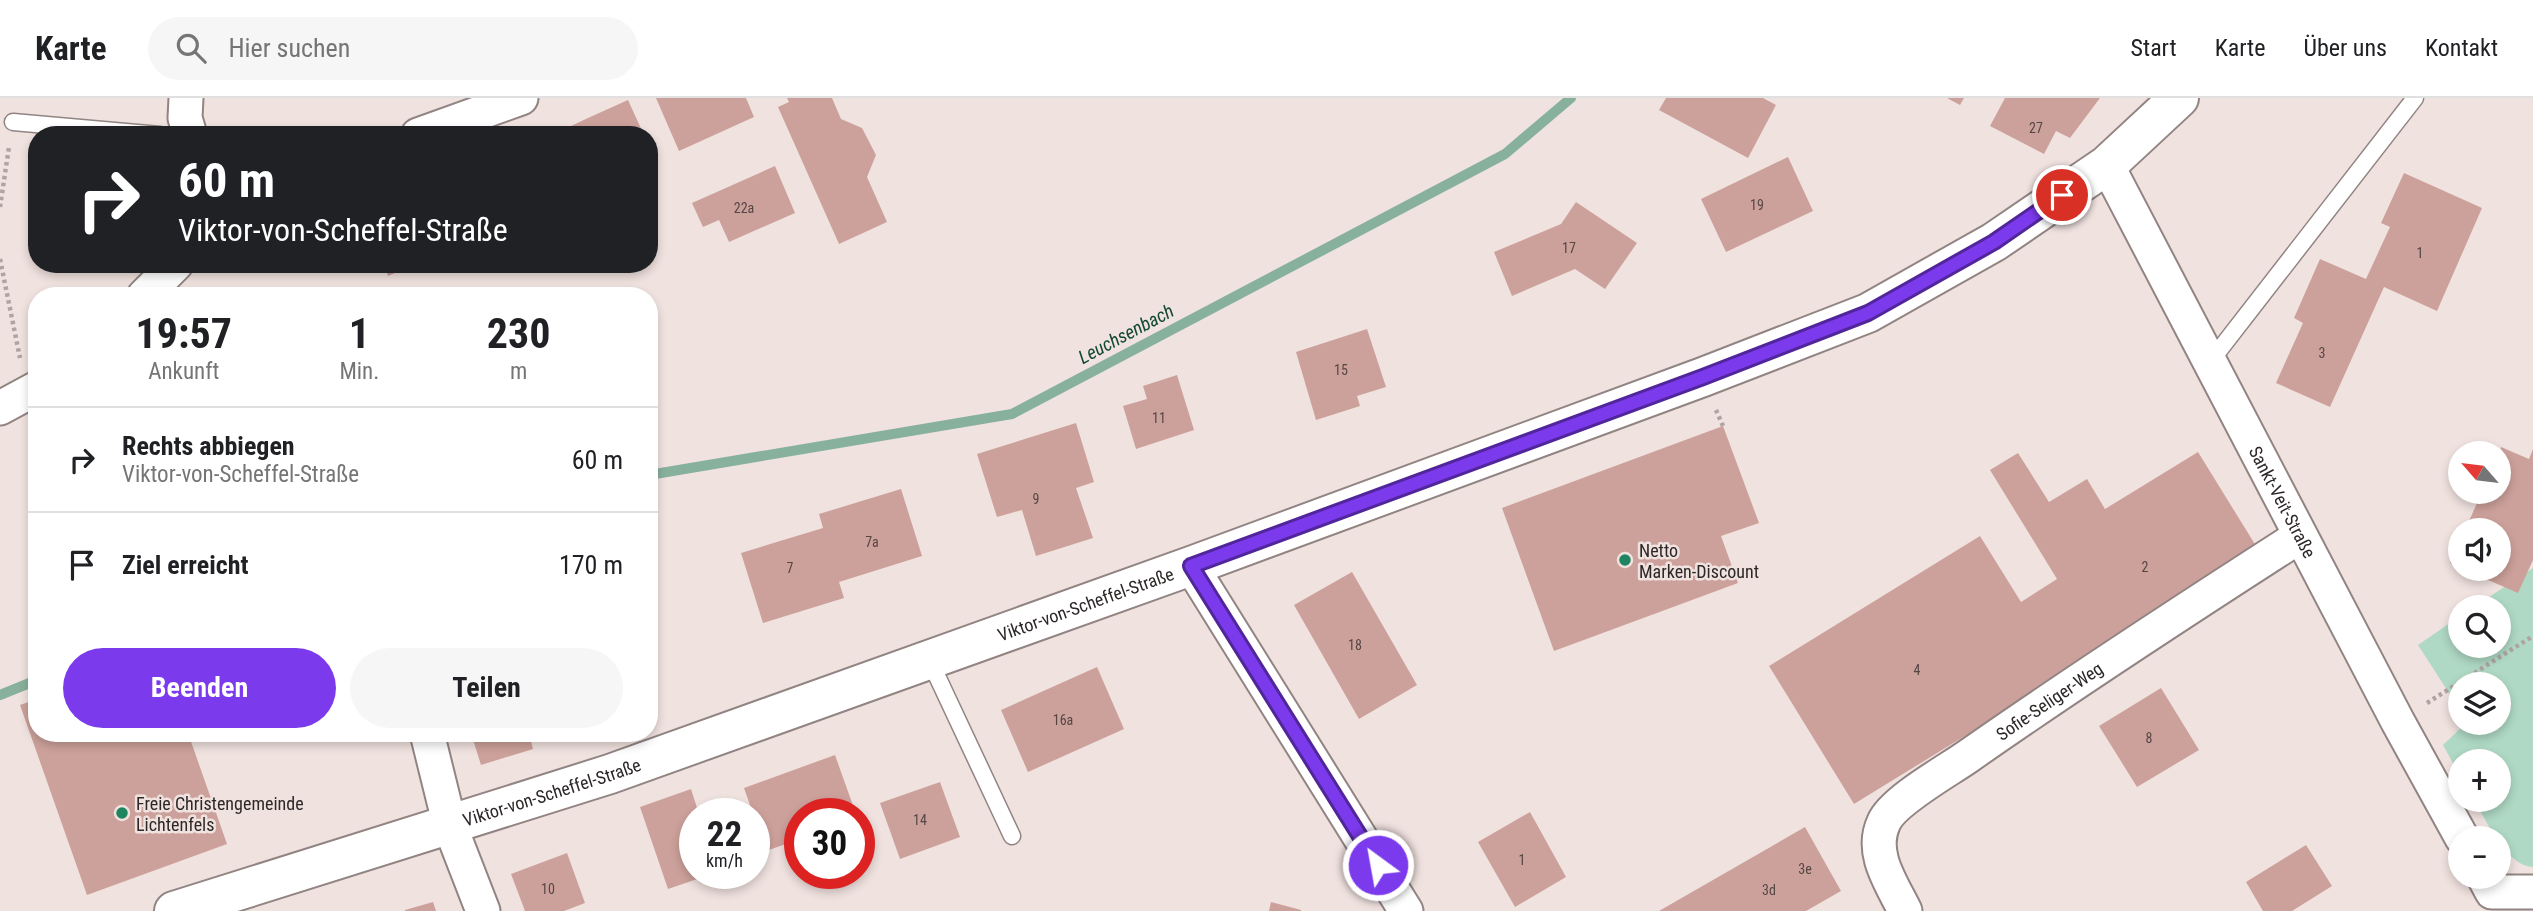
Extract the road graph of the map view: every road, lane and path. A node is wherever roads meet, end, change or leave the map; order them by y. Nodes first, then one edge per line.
1 (186, 98) edge
2 (521, 98) edge
3 (2179, 98) edge
4 (2415, 98) edge
5 (13, 122) joint
6 (58, 126) edge
7 (188, 126) edge
8 (443, 126) edge
9 (2107, 164) junction
10 (0, 207) edge
11 (0, 259) edge
12 (167, 273) edge
13 (153, 287) edge
14 (2210, 362) junction
15 (21, 397) edge
16 (2300, 536) junction
17 (1191, 566) junction
18 (2533, 636) edge
19 (929, 659) junction
20 (2398, 722) junction
21 (429, 742) edge
22 (450, 826) junction
23 (2455, 826) edge
24 (1012, 836) dead end
25 (2511, 889) edge
26 (2533, 892) edge
27 (174, 911) edge
28 (483, 911) edge
29 (1406, 911) edge
30 (1905, 911) edge

1 - 7 street
2 - 8 street
3 - 9 street, Viktor-von-Scheffel-Straße
4 - 14 lane
5 - 6 lane
5 - 10 path
9 - 14 street, Sankt-Veit-Straße
9 - 17 street, Viktor-von-Scheffel-Straße
11 - 15 path
12 - 13 street
14 - 16 street, Sankt-Veit-Straße
16 - 20 street, Sankt-Veit-Straße
16 - 30 street, Sofie-Seliger-Weg
17 - 19 street, Viktor-von-Scheffel-Straße
17 - 29 street
18 - 20 path
19 - 22 street, Viktor-von-Scheffel-Straße
19 - 24 lane
20 - 23 street, Sankt-Veit-Straße
21 - 22 street
22 - 27 street, Viktor-von-Scheffel-Straße
22 - 28 street
25 - 26 street

